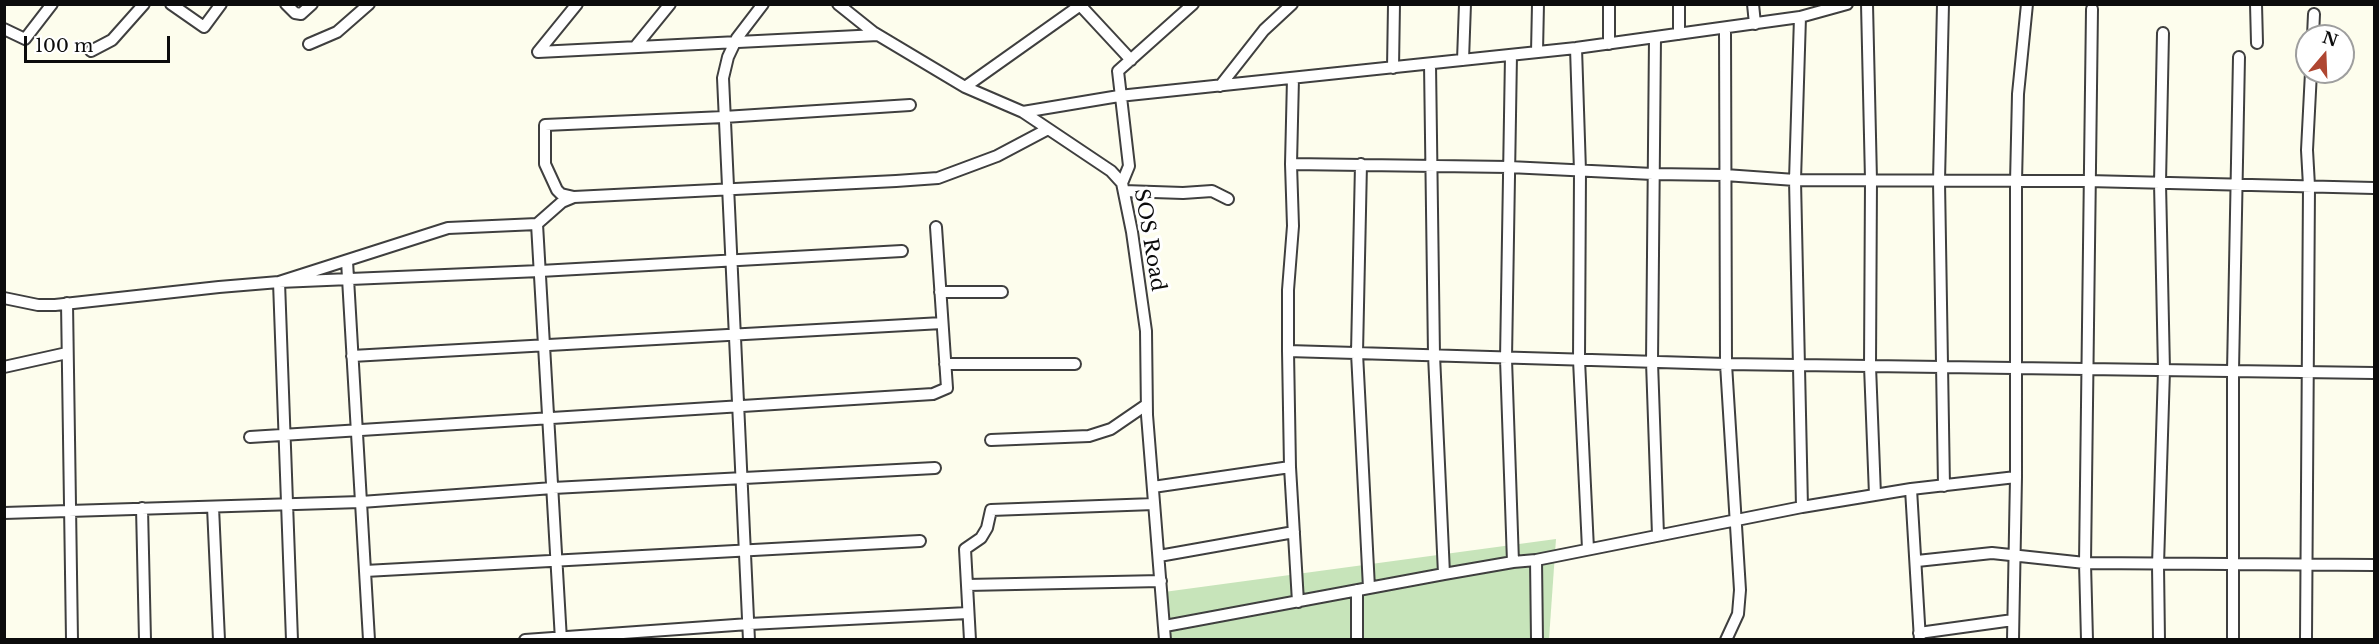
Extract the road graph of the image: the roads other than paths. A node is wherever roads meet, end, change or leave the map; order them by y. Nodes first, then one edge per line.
1 (52, 4) edge
2 (144, 4) edge
3 (171, 4) edge
4 (221, 4) edge
5 (286, 4) edge
6 (312, 4) edge
7 (369, 4) edge
8 (577, 4) edge
9 (670, 4) edge
10 (764, 4) edge
11 (838, 4) edge
12 (1193, 4) edge
13 (1292, 4) edge
14 (1394, 4) edge
15 (1465, 4) edge
16 (1538, 4) edge
17 (1609, 4) edge
18 (1680, 4) edge
19 (1753, 4) edge
20 (1847, 4) edge
21 (1867, 4) edge
22 (1943, 4) edge
23 (2027, 4) edge
24 (2256, 4) edge
25 (1081, 5) edge
26 (1823, 8) edge
27 (2092, 9) dead end
28 (2314, 14) dead end
29 (1800, 17) junction
30 (1755, 24) junction
31 (2314, 24) edge
32 (1725, 28) junction
33 (4, 29) edge
34 (2163, 33) dead end
35 (1679, 34) junction
36 (878, 35) junction
37 (1655, 38) junction
38 (735, 42) junction
39 (2257, 43) dead end
40 (309, 44) dead end
41 (1608, 44) junction
42 (635, 47) junction
43 (1576, 48) junction
44 (91, 51) dead end
45 (1537, 52) junction
46 (1511, 55) junction
47 (2239, 57) dead end
48 (1131, 60) junction
49 (1463, 60) junction
50 (1430, 64) junction
51 (1393, 68) junction
52 (1293, 78) junction
53 (2310, 84) edge
54 (1220, 86) junction
55 (965, 87) junction
56 (1119, 96) junction
57 (910, 105) dead end
58 (1023, 112) junction
59 (724, 117) junction
60 (1048, 129) junction
61 (1291, 164) junction
62 (1361, 164) junction
63 (1431, 166) junction
64 (1509, 167) junction
65 (1580, 171) junction
66 (1653, 174) junction
67 (1725, 175) junction
68 (1795, 180) junction
69 (1871, 180) junction
70 (1939, 181) junction
71 (2088, 181) junction
72 (2016, 182) junction
73 (2160, 183) junction
74 (2235, 184) junction
75 (2309, 186) junction
76 (1123, 187) junction
77 (2374, 188) edge
78 (727, 189) junction
79 (574, 197) junction
80 (1228, 199) dead end
81 (537, 224) junction
82 (936, 227) dead end
83 (902, 251) dead end
84 (347, 261) junction
85 (730, 261) junction
86 (540, 271) junction
87 (348, 281) junction
88 (279, 282) junction
89 (940, 292) junction
90 (1002, 292) dead end
91 (4, 298) edge
92 (67, 303) junction
93 (942, 323) junction
94 (734, 335) junction
95 (544, 345) junction
96 (1288, 351) junction
97 (67, 353) junction
98 (1357, 353) junction
99 (1434, 355) junction
100 (352, 356) junction
101 (1506, 359) junction
102 (1579, 360) junction
103 (1652, 362) junction
104 (945, 364) junction
105 (1075, 364) dead end
106 (1726, 364) junction
107 (1798, 365) junction
108 (1870, 366) junction
109 (4, 367) edge
110 (1943, 367) junction
111 (2016, 368) junction
112 (2087, 369) junction
113 (2164, 370) junction
114 (2233, 371) junction
115 (2308, 372) junction
116 (2374, 373) edge
117 (738, 405) junction
118 (1146, 405) junction
119 (549, 418) junction
120 (357, 430) junction
121 (285, 434) junction
122 (250, 437) dead end
123 (991, 440) dead end
124 (1290, 467) junction
125 (935, 468) dead end
126 (2016, 477) junction
127 (741, 479) junction
128 (1944, 486) junction
129 (1153, 487) junction
130 (553, 488) junction
131 (1911, 489) junction
132 (1875, 495) junction
133 (361, 502) junction
134 (1154, 504) junction
135 (288, 505) junction
136 (213, 507) junction
137 (1802, 507) junction
138 (142, 508) junction
139 (70, 510) junction
140 (4, 513) edge
141 (1735, 520) junction
142 (1294, 532) junction
143 (1658, 535) junction
144 (920, 541) dead end
145 (1588, 549) junction
146 (1159, 556) junction
147 (2014, 557) junction
148 (1536, 560) junction
149 (1917, 561) junction
150 (1513, 562) junction
151 (2085, 564) junction
152 (2233, 564) junction
153 (2305, 564) junction
154 (2158, 565) junction
155 (2374, 565) edge
156 (365, 570) junction
157 (1444, 574) junction
158 (1161, 581) junction
159 (967, 585) junction
160 (1363, 589) junction
161 (1298, 602) junction
162 (968, 613) junction
163 (2013, 620) junction
164 (748, 624) junction
165 (1165, 626) junction
166 (1919, 636) edge
167 (561, 638) edge
168 (72, 639) edge
169 (146, 639) edge
170 (219, 639) edge
171 (292, 639) edge
172 (369, 639) edge
173 (525, 639) edge
174 (749, 639) edge
175 (970, 639) edge
176 (1166, 639) edge
177 (1357, 639) edge
178 (1537, 639) edge
179 (1726, 639) edge
180 (2013, 639) edge
181 (2087, 639) edge
182 (2159, 639) edge
183 (2233, 639) edge
184 (2306, 639) edge

1 - 33 street
2 - 44 street
3 - 4 street
5 - 6 street
7 - 40 street
8 - 42 street
9 - 42 street
10 - 38 street
11 - 36 street, SOS Road
12 - 48 street
13 - 54 street
14 - 51 street
15 - 49 street
16 - 45 street
17 - 41 street
18 - 35 street
19 - 30 street
20 - 26 street
21 - 69 street
22 - 70 street
23 - 72 street
24 - 39 street
25 - 48 street
25 - 55 street
26 - 29 street
27 - 71 street
28 - 31 street
29 - 30 street
29 - 68 street
30 - 32 street
32 - 35 street
32 - 67 street
34 - 73 street
35 - 37 street
36 - 38 street
36 - 55 street, SOS Road
37 - 41 street
37 - 66 street
38 - 42 street
38 - 59 street
41 - 43 street
43 - 45 street
43 - 65 street
45 - 46 street
46 - 49 street
46 - 64 street
47 - 74 street
48 - 56 street
49 - 50 street
50 - 51 street
50 - 63 street
51 - 52 street
52 - 54 street
52 - 61 street
53 - 75 street
54 - 56 street
55 - 58 street, SOS Road
56 - 58 street
56 - 76 street
57 - 59 street
58 - 60 street, SOS Road
59 - 78 street
59 - 79 street
60 - 76 street, SOS Road
60 - 78 street
61 - 62 street
61 - 96 street
62 - 63 street
62 - 98 street
63 - 64 street
63 - 99 street
64 - 65 street
64 - 101 street
65 - 66 street
65 - 102 street
66 - 67 street
66 - 103 street
67 - 68 street
67 - 106 street
68 - 69 street
68 - 107 street
69 - 70 street
69 - 108 street
70 - 72 street
70 - 110 street
71 - 72 street
71 - 73 street
71 - 112 street
72 - 111 street
73 - 74 street
73 - 113 street
74 - 75 street
74 - 114 street
75 - 77 street
75 - 115 street
76 - 80 street
76 - 118 street, SOS Road
78 - 79 street
78 - 85 street
79 - 81 street
81 - 84 street
81 - 86 street
82 - 89 street
83 - 85 street
84 - 87 street
84 - 88 street
85 - 86 street
85 - 94 street
86 - 87 street
86 - 95 street
87 - 88 street
87 - 100 street
88 - 92 street
88 - 121 street
89 - 90 street
89 - 93 street
91 - 92 street
92 - 97 street
93 - 94 street
93 - 104 street
94 - 95 street
94 - 117 street
95 - 100 street
95 - 119 street
96 - 98 street
96 - 124 street
97 - 109 street
97 - 139 street
98 - 99 street
98 - 160 street
99 - 101 street
99 - 157 street
100 - 120 street
101 - 102 street
101 - 150 street
102 - 103 street
102 - 145 street
103 - 106 street
103 - 143 street
104 - 105 street
104 - 117 street
106 - 107 street
106 - 141 street
107 - 108 street
107 - 137 street
108 - 110 street
108 - 132 street
110 - 111 street
110 - 128 street
111 - 112 street
111 - 126 street
112 - 113 street
112 - 151 street
113 - 114 street
113 - 154 street
114 - 115 street
114 - 152 street
115 - 116 street
115 - 153 street
117 - 119 street
117 - 127 street
118 - 123 street
118 - 129 street, SOS Road
119 - 120 street
119 - 130 street
120 - 121 street
120 - 133 street
121 - 122 street
121 - 135 street
124 - 129 street
124 - 142 street
125 - 127 street
126 - 128 street
126 - 147 street
127 - 130 street
127 - 164 street
128 - 131 street
129 - 134 street, SOS Road
130 - 133 street
130 - 167 street
131 - 132 street
131 - 149 street
132 - 137 street
133 - 135 street
133 - 156 street
134 - 146 street, SOS Road
134 - 159 street
135 - 136 street
135 - 171 street
136 - 138 street
136 - 170 street
137 - 141 street
138 - 139 street
138 - 169 street
139 - 140 street
139 - 168 street
141 - 143 street
141 - 179 street
142 - 146 street
142 - 161 street
143 - 145 street
144 - 156 street
145 - 148 street
146 - 158 street, SOS Road
147 - 149 street
147 - 151 street
147 - 163 street
148 - 150 street
148 - 178 street
149 - 166 street
150 - 157 street
151 - 154 street
151 - 181 street
152 - 153 street
152 - 154 street
152 - 183 street
153 - 155 street
153 - 184 street
154 - 182 street
156 - 172 street
157 - 160 street
158 - 159 street
158 - 165 street, SOS Road
159 - 162 street
160 - 161 street
160 - 177 street
161 - 165 street
162 - 164 street
162 - 175 street
163 - 166 street
163 - 180 street
164 - 167 street
164 - 174 street
165 - 176 street, SOS Road
167 - 173 street

